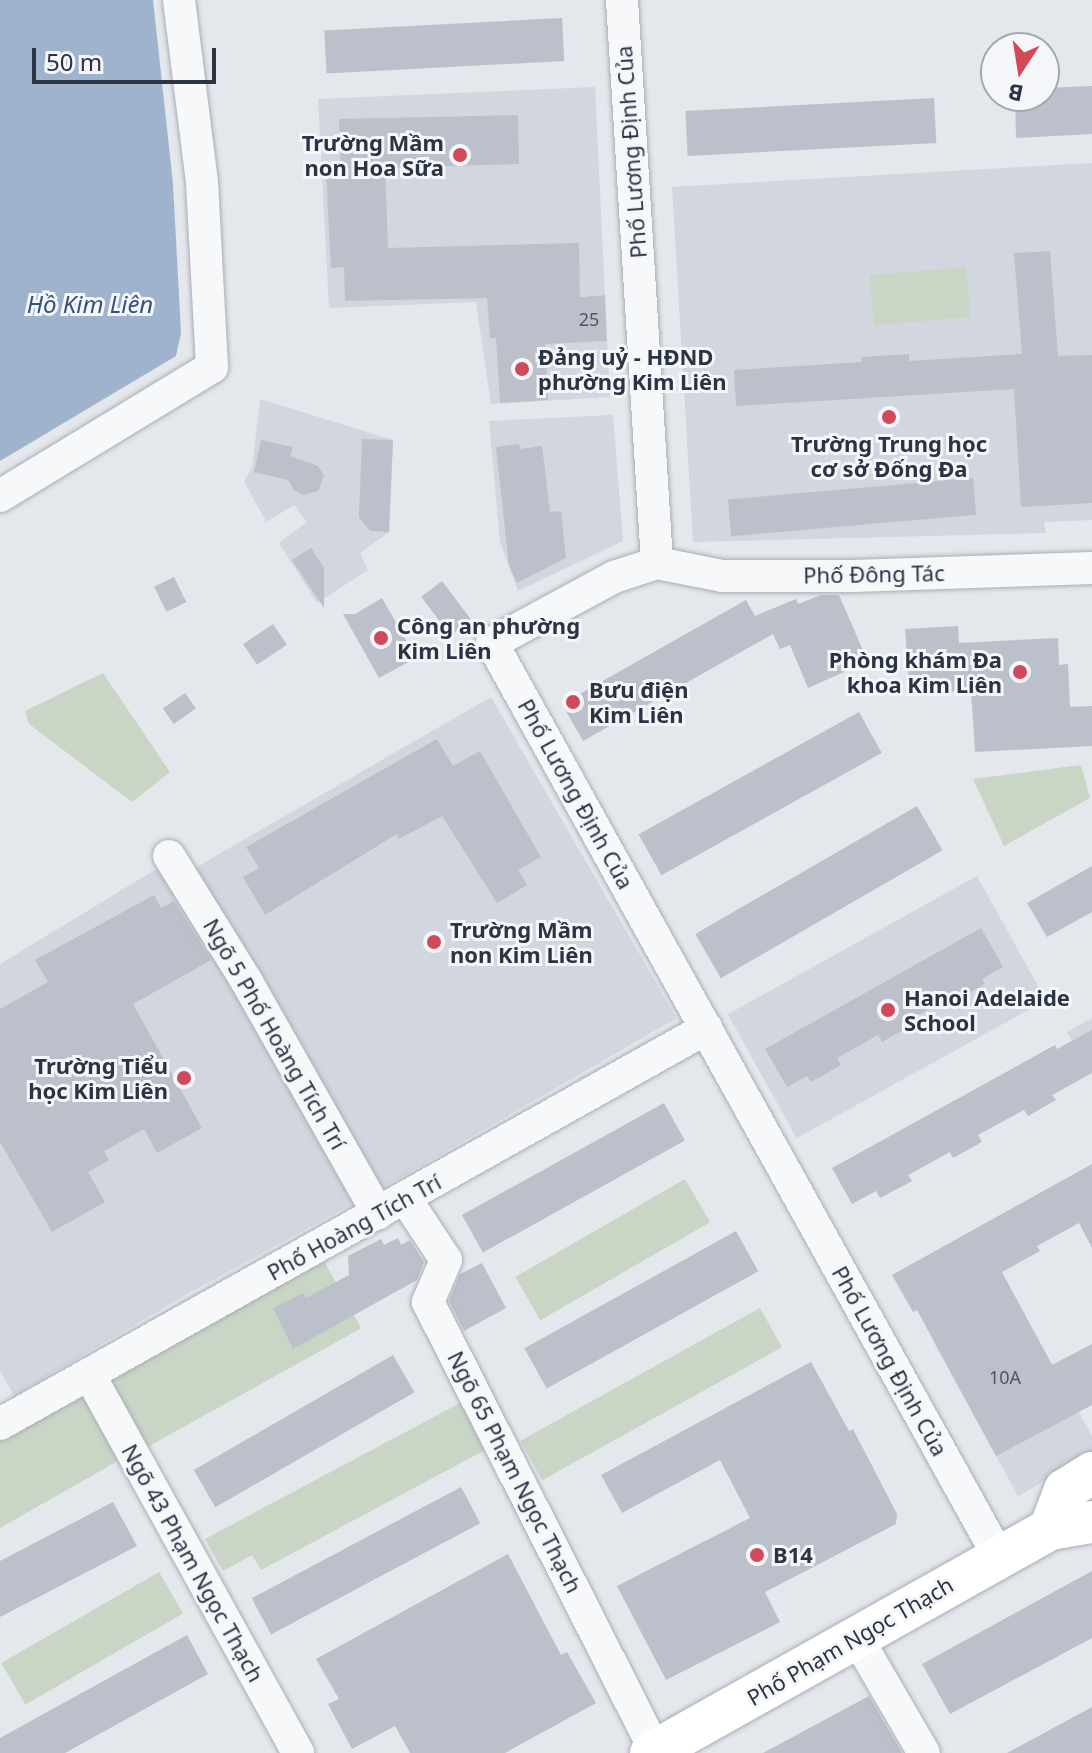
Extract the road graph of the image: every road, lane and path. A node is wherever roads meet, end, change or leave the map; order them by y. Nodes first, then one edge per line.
1 (179, 0) edge
2 (622, 0) edge
3 (0, 496) edge
4 (657, 563) junction
5 (1092, 568) edge
6 (169, 856) dead end
7 (707, 1028) junction
8 (405, 1198) junction
9 (378, 1214) junction
10 (89, 1374) junction
11 (0, 1424) edge
12 (1092, 1473) edge
13 (1092, 1522) edge
14 (1050, 1529) junction
15 (999, 1557) junction
16 (857, 1638) junction
17 (653, 1752) edge
18 (298, 1753) edge
19 (924, 1753) edge

1 - 3 street
2 - 4 street, Phố Lương Định Của
4 - 5 street, Phố Đông Tác
4 - 7 street, Phố Lương Định Của
6 - 9 street, Ngõ 5 Phố Hoàng Tích Trí
7 - 8 street, Phố Hoàng Tích Trí
7 - 15 street, Phố Lương Định Của
8 - 9 street, Phố Hoàng Tích Trí
8 - 17 street, Ngõ 65 Phạm Ngọc Thạch
9 - 10 street, Phố Hoàng Tích Trí
10 - 11 street, Phố Hoàng Tích Trí
10 - 18 street, Ngõ 43 Phạm Ngọc Thạch
12 - 14 main road
13 - 14 main road, Phố Phạm Ngọc Thạch
14 - 15 main road, Phố Phạm Ngọc Thạch
15 - 16 main road, Phố Phạm Ngọc Thạch
16 - 17 main road, Phố Phạm Ngọc Thạch
16 - 19 street

